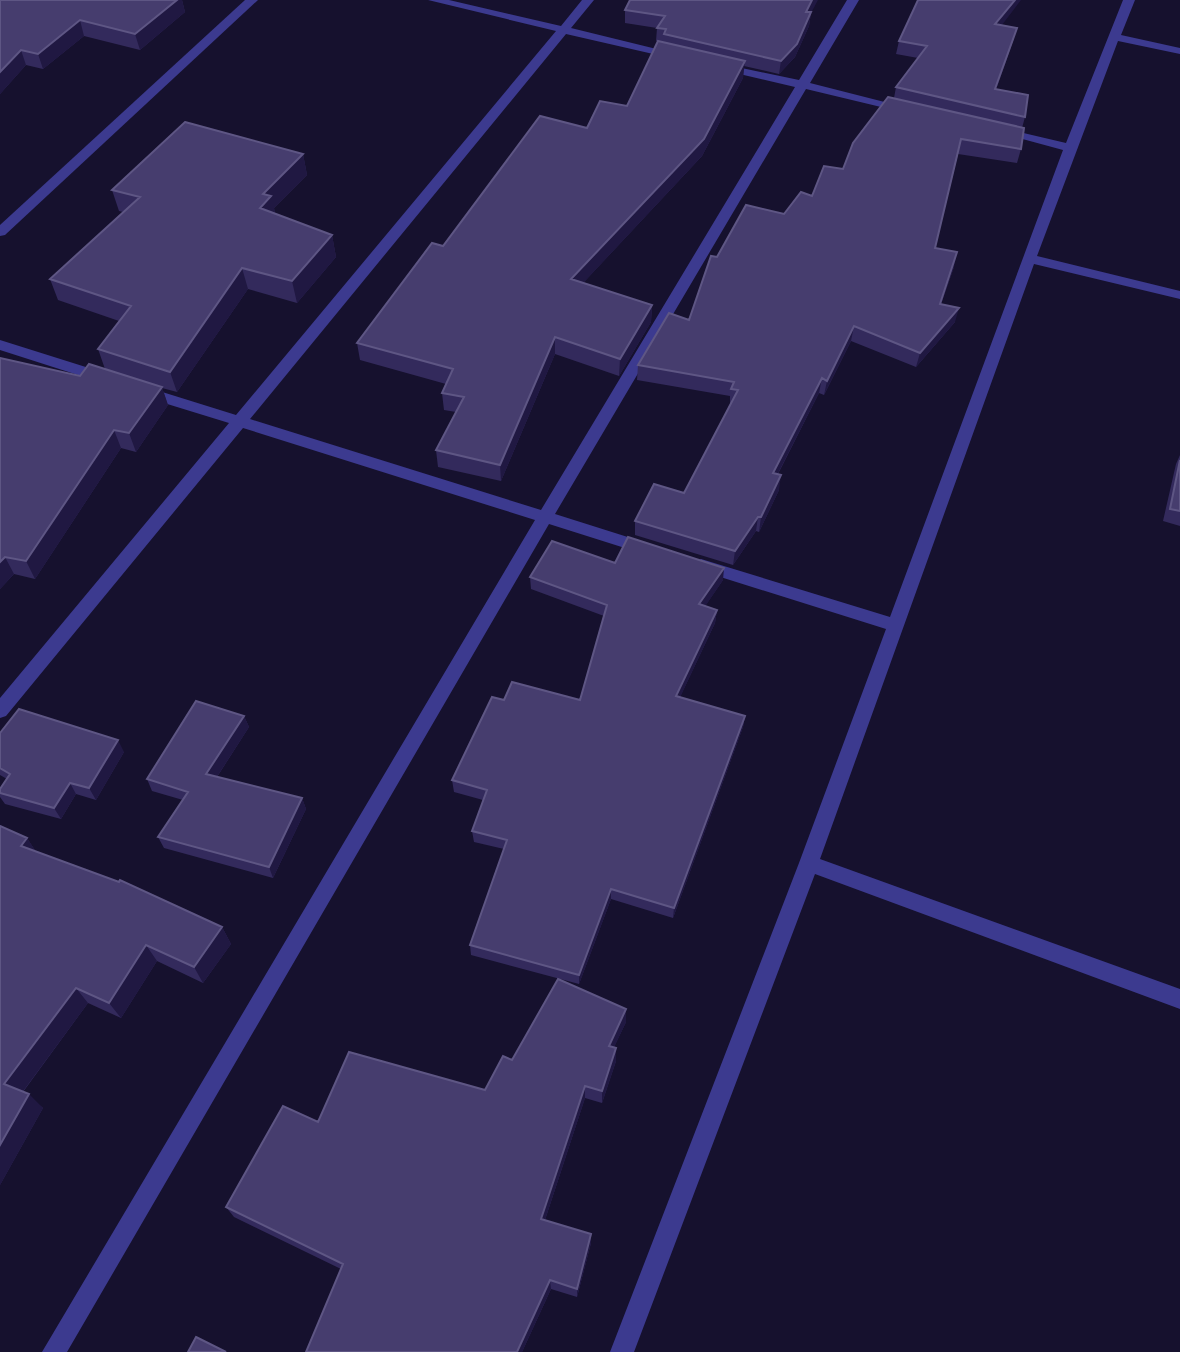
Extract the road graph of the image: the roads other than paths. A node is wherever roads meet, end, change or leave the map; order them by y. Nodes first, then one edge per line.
1 (252, 0) edge
2 (434, 0) edge
3 (588, 0) edge
4 (853, 0) edge
5 (1129, 0) edge
6 (565, 28) junction
7 (1115, 37) junction
8 (1180, 51) edge
9 (684, 57) edge
10 (711, 63) edge
11 (804, 85) junction
12 (923, 113) edge
13 (990, 129) edge
14 (1070, 148) junction
15 (0, 232) edge
16 (1031, 259) junction
17 (1180, 295) edge
18 (0, 345) edge
19 (240, 422) junction
20 (545, 517) junction
21 (662, 553) edge
22 (687, 561) edge
23 (895, 625) junction
24 (0, 711) edge
25 (808, 863) junction
26 (1180, 999) edge
27 (54, 1352) edge
28 (622, 1352) edge

1 - 15 street
2 - 6 street
3 - 6 street
4 - 11 street
5 - 7 street
6 - 9 street
6 - 19 street
7 - 8 street
7 - 14 street
10 - 11 street
11 - 12 street
11 - 20 street
13 - 14 street
14 - 16 street
16 - 17 street
16 - 23 street
18 - 19 street
19 - 20 street
19 - 24 street
20 - 21 street
20 - 27 street
22 - 23 street
23 - 25 street
25 - 26 street
25 - 28 street

